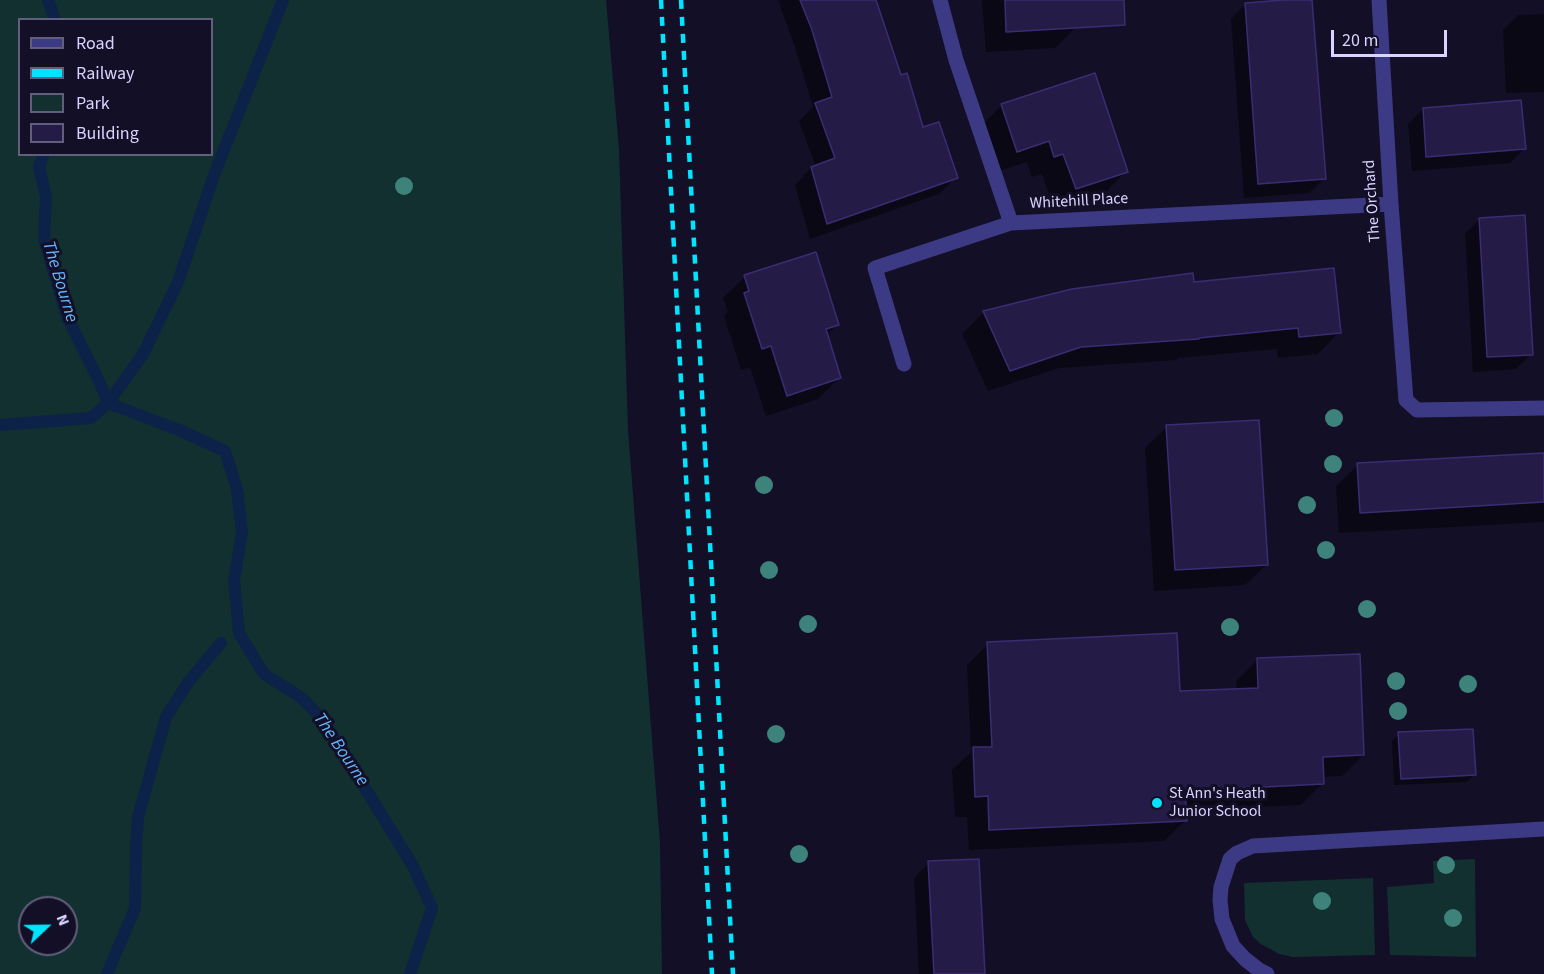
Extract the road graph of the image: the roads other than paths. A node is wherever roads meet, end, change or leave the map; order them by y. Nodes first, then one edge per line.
1 (940, 0) edge
2 (1379, 0) edge
3 (1391, 204) junction
4 (1011, 223) junction
5 (904, 364) dead end
6 (1544, 408) edge
7 (1544, 829) edge
8 (1268, 974) edge

1 - 4 street
2 - 3 street, The Orchard
3 - 4 street, Whitehill Place
3 - 6 street, The Orchard
4 - 5 street, Whitehill Place
7 - 8 street

